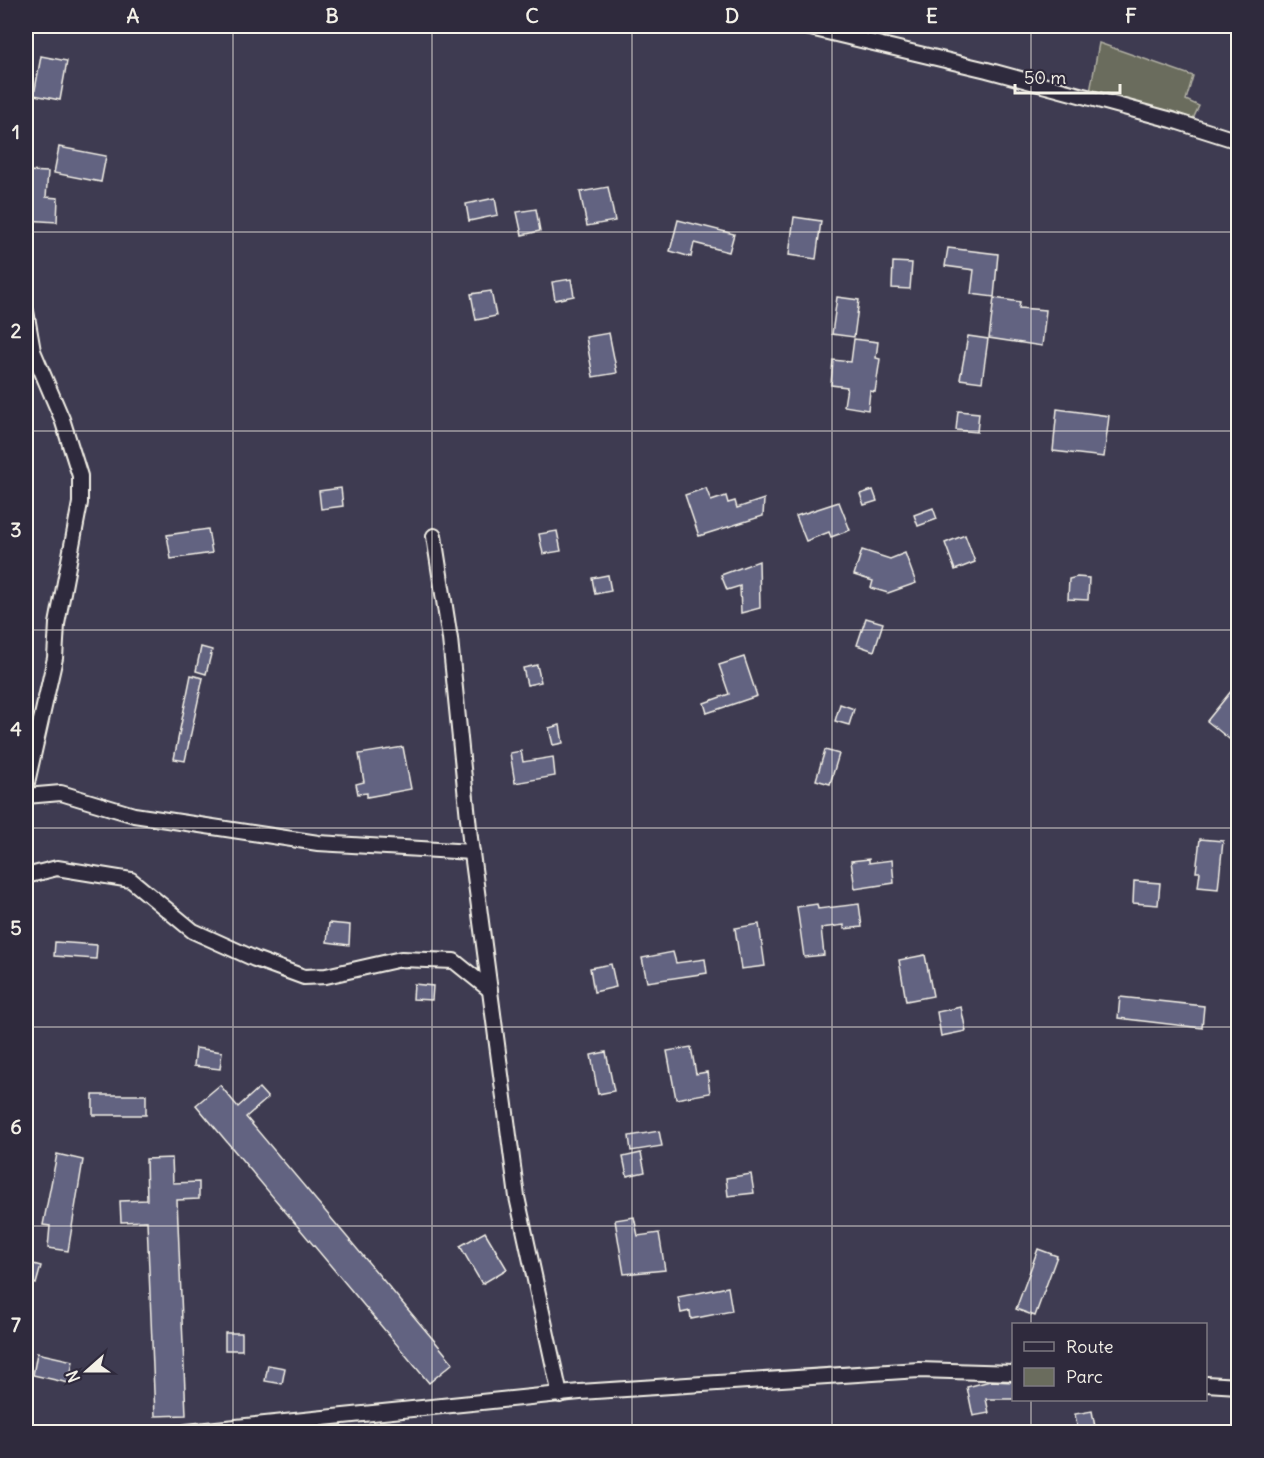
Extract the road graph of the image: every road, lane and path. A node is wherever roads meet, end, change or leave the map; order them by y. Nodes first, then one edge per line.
1 (802, 26) edge
2 (1239, 141) edge
3 (26, 310) edge
4 (434, 536) dead end
5 (26, 787) edge
6 (26, 796) edge
7 (472, 852) junction
8 (26, 876) edge
9 (490, 990) junction
10 (1012, 1373) edge
11 (1207, 1384) edge
12 (1239, 1386) edge
13 (560, 1395) junction
14 (186, 1432) edge

1 - 2 street
3 - 5 street
4 - 7 street
6 - 7 street
7 - 9 street
8 - 9 street
9 - 13 street
10 - 13 street
11 - 12 street
13 - 14 street

